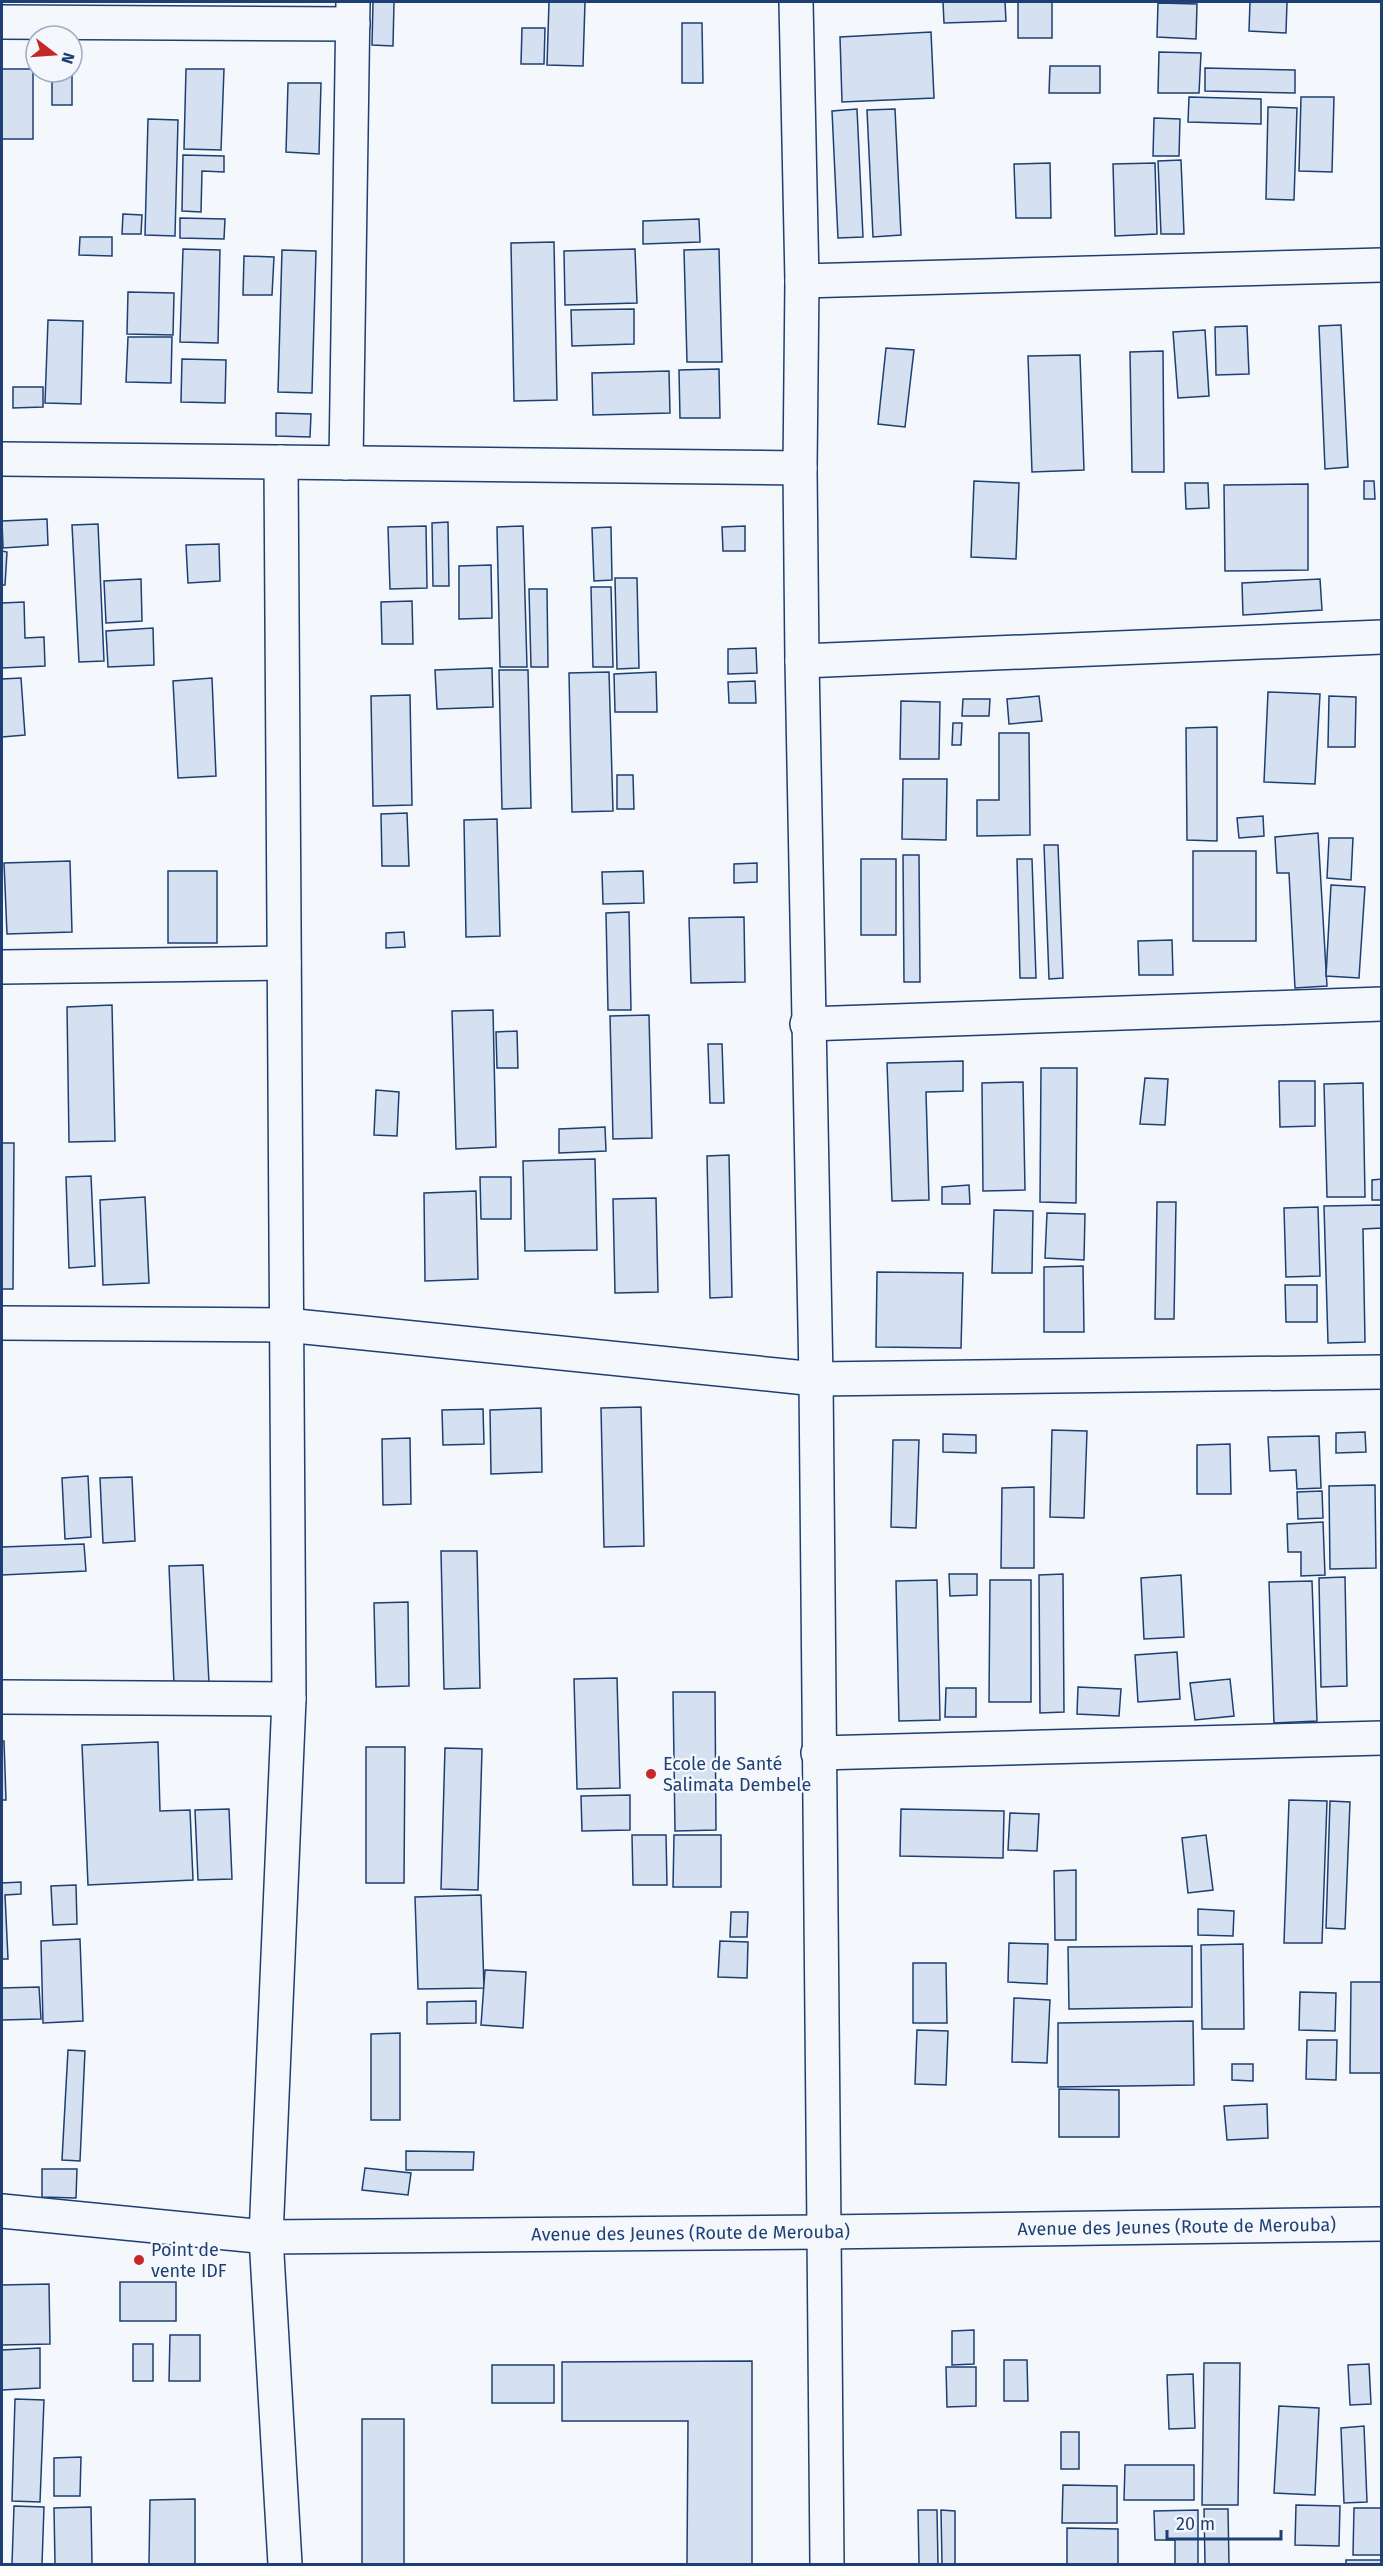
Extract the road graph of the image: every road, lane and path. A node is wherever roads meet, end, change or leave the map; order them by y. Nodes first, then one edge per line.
1 (796, 2) edge
2 (353, 13) edge
3 (2, 22) edge
4 (1382, 265) edge
5 (802, 281) junction
6 (2, 459) edge
7 (281, 462) junction
8 (346, 463) junction
9 (800, 468) junction
10 (1382, 637) edge
11 (802, 661) junction
12 (284, 963) junction
13 (2, 967) edge
14 (1382, 1004) edge
15 (807, 1024) junction
16 (2, 1323) edge
17 (286, 1325) junction
18 (1382, 1372) edge
19 (816, 1379) junction
20 (2, 1697) edge
21 (289, 1699) junction
22 (1382, 1738) edge
23 (818, 1753) junction
24 (2, 2211) edge
25 (1382, 2224) edge
26 (824, 2232) junction
27 (266, 2237) junction
28 (285, 2565) edge
29 (827, 2565) edge

1 - 5 street
2 - 3 street
2 - 8 street
4 - 5 street
5 - 9 street
6 - 7 street
7 - 8 street
7 - 12 street
8 - 9 street
9 - 11 street
10 - 11 street
11 - 15 street
12 - 13 street
12 - 17 street
14 - 15 street
15 - 19 street
16 - 17 street
17 - 19 street
17 - 21 street
18 - 19 street
19 - 23 street
20 - 21 street
21 - 27 street
22 - 23 street
23 - 26 street
24 - 27 street, Avenue des Jeunes (Route de Merouba)
25 - 26 street, Avenue des Jeunes (Route de Merouba)
26 - 27 street, Avenue des Jeunes (Route de Merouba)
26 - 29 street
27 - 28 street

